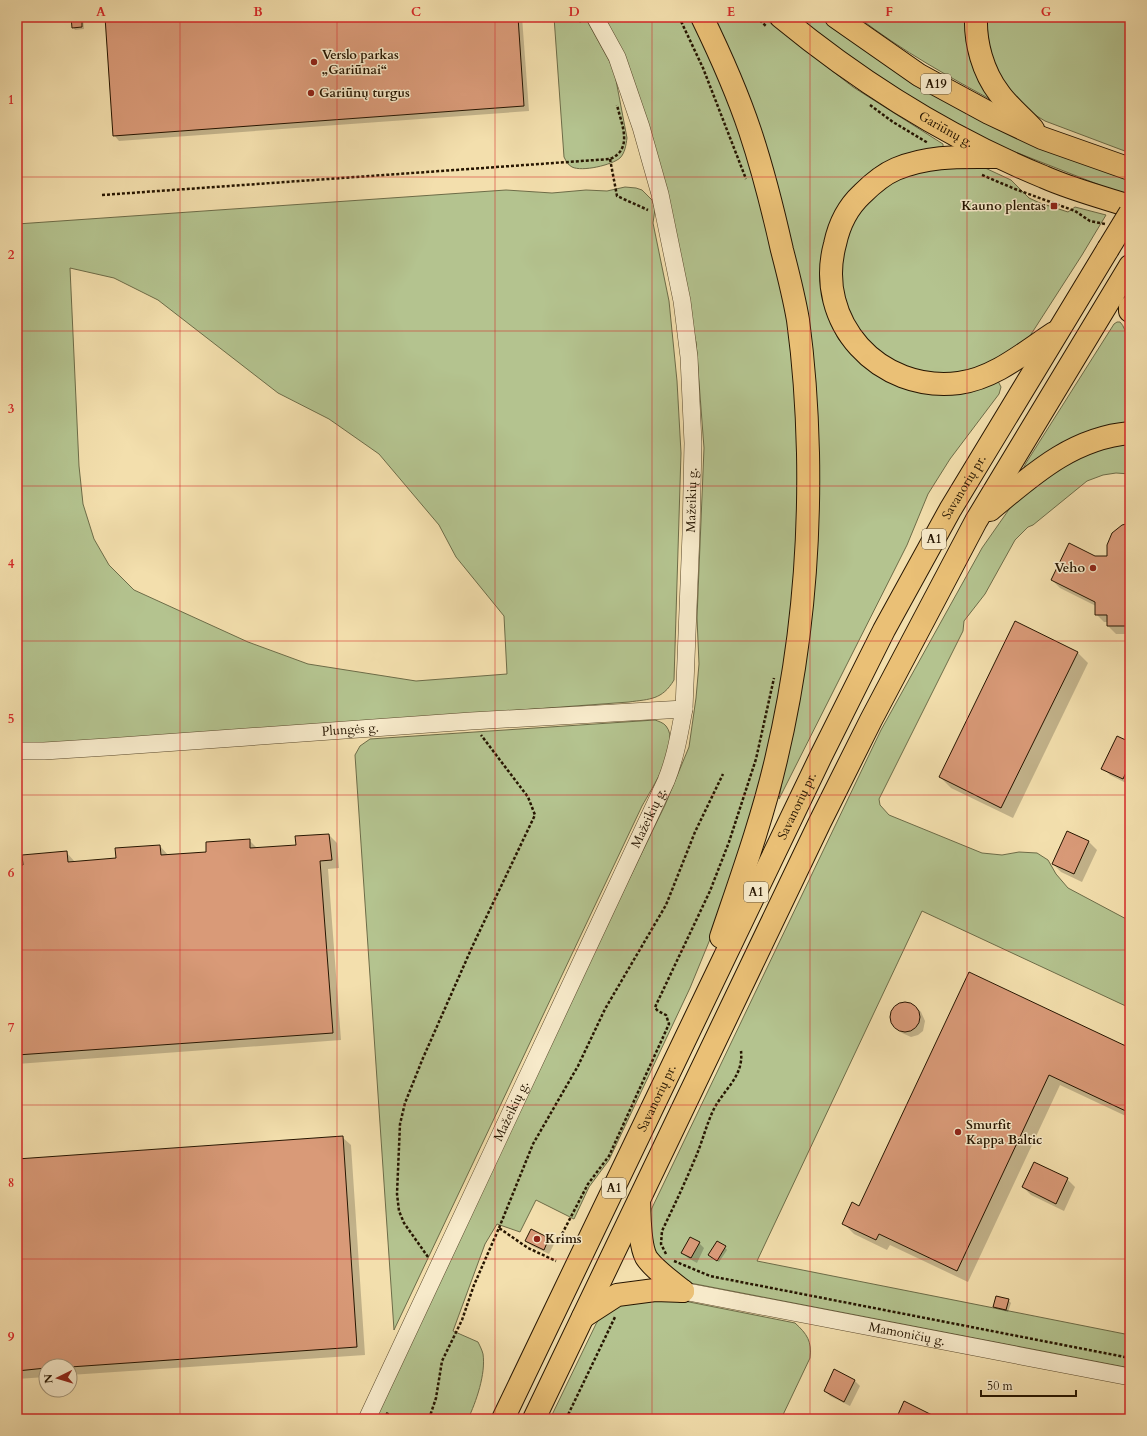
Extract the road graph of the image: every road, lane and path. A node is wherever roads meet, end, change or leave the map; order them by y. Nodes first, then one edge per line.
1 (578, 17) edge
2 (679, 17) edge
3 (702, 17) edge
4 (781, 17) edge
5 (836, 17) edge
6 (976, 17) edge
7 (588, 20) edge
8 (616, 103) dead end
9 (1042, 138) junction
10 (997, 157) junction
11 (610, 159) junction
12 (1130, 169) edge
13 (747, 182) dead end
14 (102, 195) dead end
15 (1130, 206) edge
16 (1130, 213) edge
17 (665, 217) junction
18 (1130, 266) edge
19 (1130, 307) edge
20 (1130, 311) edge
21 (1060, 329) junction
22 (1130, 433) edge
23 (976, 521) junction
24 (774, 676) dead end
25 (684, 709) junction
26 (471, 721) junction
27 (17, 750) edge
28 (723, 774) dead end
29 (690, 1028) junction
30 (741, 1051) dead end
31 (639, 1200) junction
32 (499, 1228) junction
33 (562, 1234) dead end
34 (556, 1261) dead end
35 (665, 1265) junction
36 (436, 1269) junction
37 (683, 1291) junction
38 (618, 1312) dead end
39 (583, 1317) junction
40 (1130, 1358) edge
41 (1130, 1377) edge
42 (367, 1419) edge
43 (429, 1419) edge
44 (503, 1419) edge
45 (534, 1419) edge
46 (566, 1419) edge

1 - 7 path
2 - 13 path
3 - 29 highway
4 - 10 highway, Gariūnų g. / A19
5 - 9 highway, A19
6 - 9 highway
7 - 17 street, Mažeikių g.
8 - 11 path
9 - 12 highway, A19
10 - 15 highway, Gariūnų g. / A19
10 - 21 highway
11 - 14 path
11 - 17 path
16 - 21 highway, Savanorių pr. / A1, bridge
17 - 25 street, Mažeikių g.
18 - 23 highway, Savanorių pr. / A1
19 - 20 highway
21 - 29 highway, Savanorių pr. / A1
22 - 23 highway
23 - 31 highway, Savanorių pr. / A1
24 - 33 path
25 - 26 street, Plungės g.
25 - 36 street, Mažeikių g.
26 - 27 street, Plungės g.
26 - 36 path
28 - 32 path
29 - 44 highway, Savanorių pr. / A1
30 - 35 path
31 - 35 highway
31 - 39 highway, Savanorių pr. / A1
32 - 34 path
32 - 43 path
35 - 37 highway
35 - 40 path
36 - 42 street, Mažeikių g.
37 - 39 highway
37 - 41 street, Mamoničių g.
38 - 46 path
39 - 45 highway, Savanorių pr. / A1

